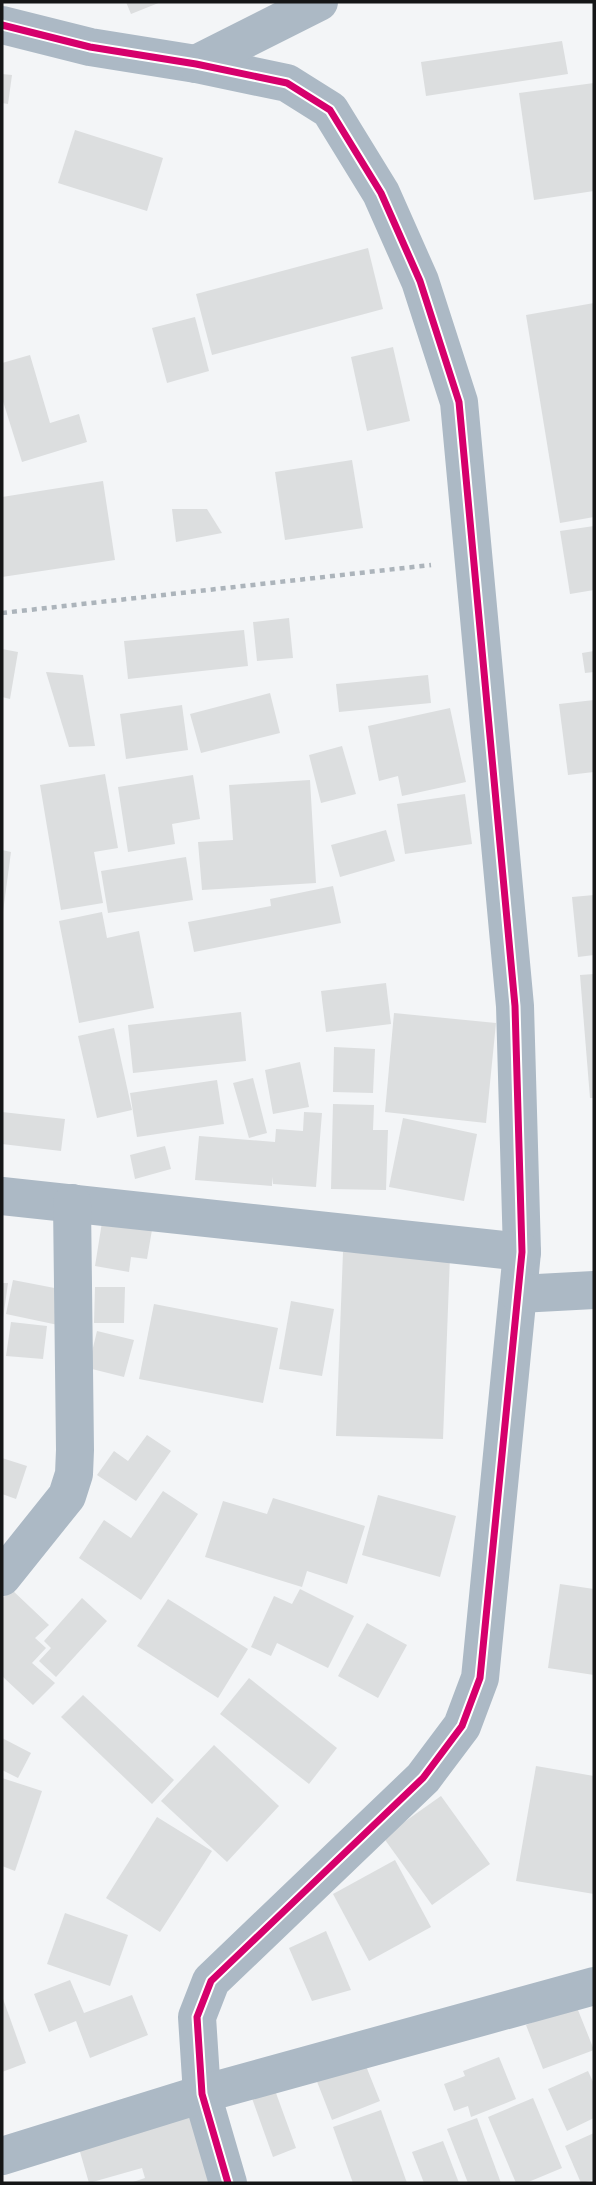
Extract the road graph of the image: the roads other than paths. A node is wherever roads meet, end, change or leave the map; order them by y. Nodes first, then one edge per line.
1 (319, 2) edge
2 (2, 25) edge
3 (196, 64) junction
4 (2, 1196) edge
5 (72, 1203) junction
6 (522, 1252) junction
7 (594, 1290) edge
8 (519, 1294) junction
9 (2, 1577) edge
10 (594, 1986) edge
11 (202, 2095) junction
12 (2, 2156) edge
13 (228, 2183) edge

1 - 3 street
2 - 3 street
3 - 6 street
4 - 5 street
5 - 6 street
5 - 9 street
6 - 8 street
7 - 8 street
8 - 11 street
10 - 11 street
11 - 12 street
11 - 13 street

